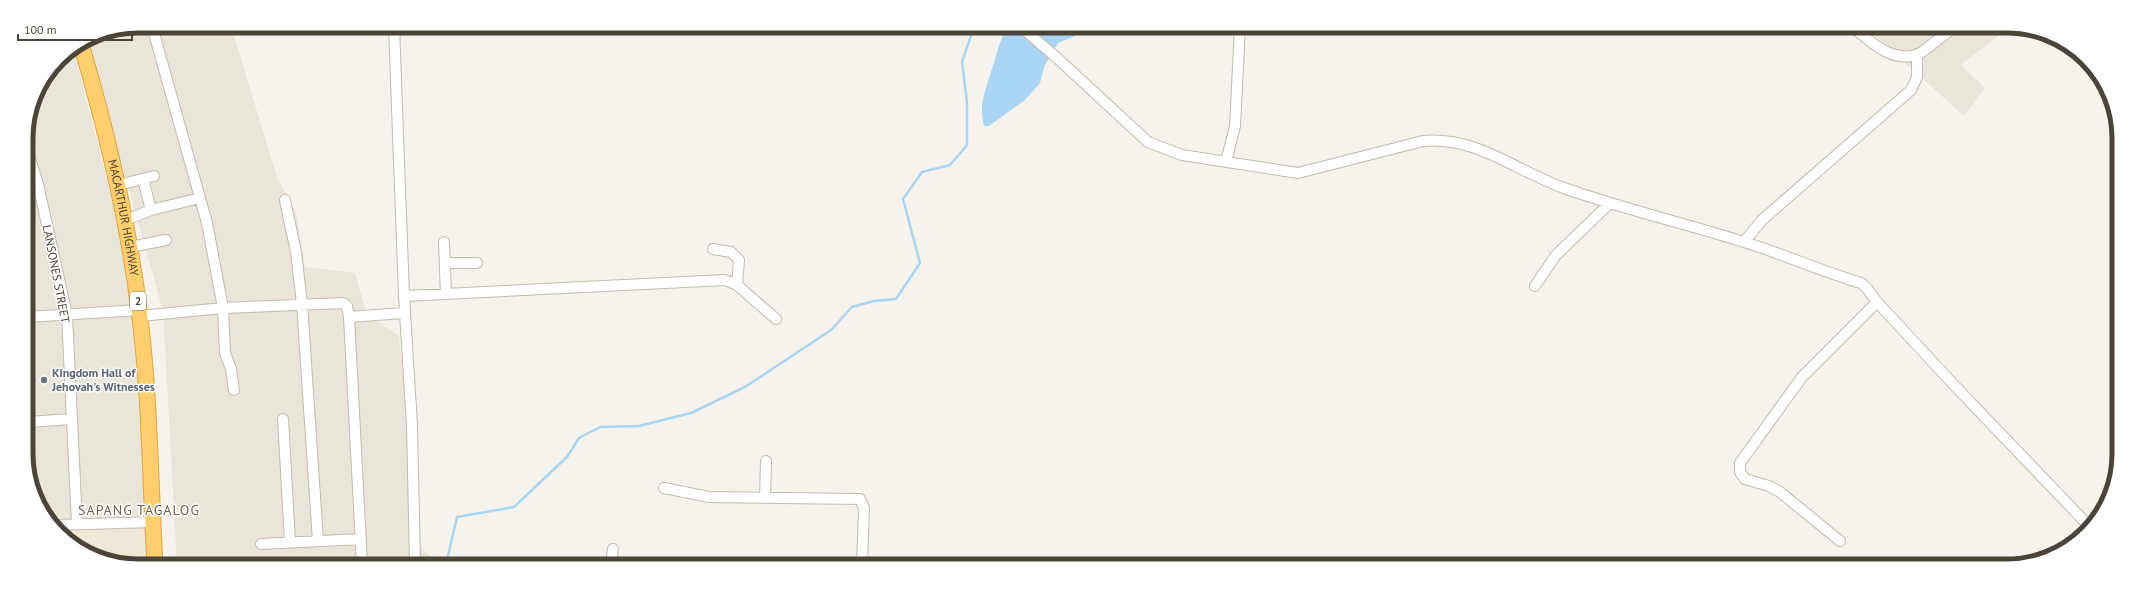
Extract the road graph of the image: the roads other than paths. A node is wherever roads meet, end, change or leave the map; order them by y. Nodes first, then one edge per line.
1 (154, 33) edge
2 (394, 33) edge
3 (1028, 33) edge
4 (1240, 33) edge
5 (1860, 33) edge
6 (1946, 33) edge
7 (83, 49) edge
8 (1917, 55) junction
9 (1226, 162) junction
10 (33, 168) edge
11 (154, 176) dead end
12 (143, 179) junction
13 (119, 185) junction
14 (200, 198) junction
15 (285, 200) dead end
16 (1609, 204) junction
17 (151, 210) junction
18 (126, 220) junction
19 (166, 240) dead end
20 (444, 242) dead end
21 (1744, 242) junction
22 (130, 247) junction
23 (713, 249) dead end
24 (445, 263) junction
25 (477, 263) dead end
26 (737, 285) junction
27 (1535, 286) dead end
28 (446, 294) junction
29 (404, 296) junction
30 (1877, 302) junction
31 (302, 304) junction
32 (223, 308) junction
33 (140, 313) junction
34 (404, 313) junction
35 (67, 315) junction
36 (33, 317) edge
37 (349, 317) junction
38 (776, 319) dead end
39 (234, 390) dead end
40 (71, 419) junction
41 (283, 419) dead end
42 (33, 422) edge
43 (766, 461) dead end
44 (664, 488) dead end
45 (765, 498) junction
46 (153, 522) junction
47 (2086, 523) edge
48 (77, 524) junction
49 (61, 525) edge
50 (361, 539) junction
51 (318, 541) junction
52 (1840, 541) dead end
53 (290, 542) junction
54 (261, 544) dead end
55 (613, 549) dead end
56 (155, 559) edge
57 (362, 559) edge
58 (415, 559) edge
59 (612, 559) edge
60 (862, 559) edge

1 - 14 street
2 - 29 street
3 - 9 street
4 - 9 street
5 - 8 street
6 - 8 street
7 - 13 highway, MACARTHUR HIGHWAY / 2
8 - 21 street
9 - 16 street
10 - 35 street, LANSONES STREET
11 - 12 street
12 - 13 street
12 - 17 street
13 - 18 highway, MACARTHUR HIGHWAY / 2
14 - 17 street
14 - 32 street
15 - 31 street
16 - 21 street
16 - 27 street
17 - 18 street
18 - 22 highway, MACARTHUR HIGHWAY / 2
19 - 22 street
20 - 24 street
21 - 30 street
22 - 33 highway, MACARTHUR HIGHWAY / 2
23 - 26 street
24 - 25 street
24 - 28 street
26 - 28 street
26 - 38 street
28 - 29 street
29 - 34 street
30 - 47 street
30 - 52 street
31 - 32 street
31 - 37 street
31 - 51 street
32 - 33 street
32 - 39 street
33 - 35 street
33 - 46 highway, MACARTHUR HIGHWAY / 2
34 - 37 street
34 - 58 street
35 - 36 street
35 - 40 street, LANSONES STREET
37 - 50 street
40 - 42 street
40 - 48 street, LANSONES STREET
41 - 53 street
43 - 45 street
44 - 45 street
45 - 60 street
46 - 48 street
46 - 56 highway, MACARTHUR HIGHWAY / 2
48 - 49 street
50 - 51 street
50 - 57 street
51 - 53 street
53 - 54 street
55 - 59 street

